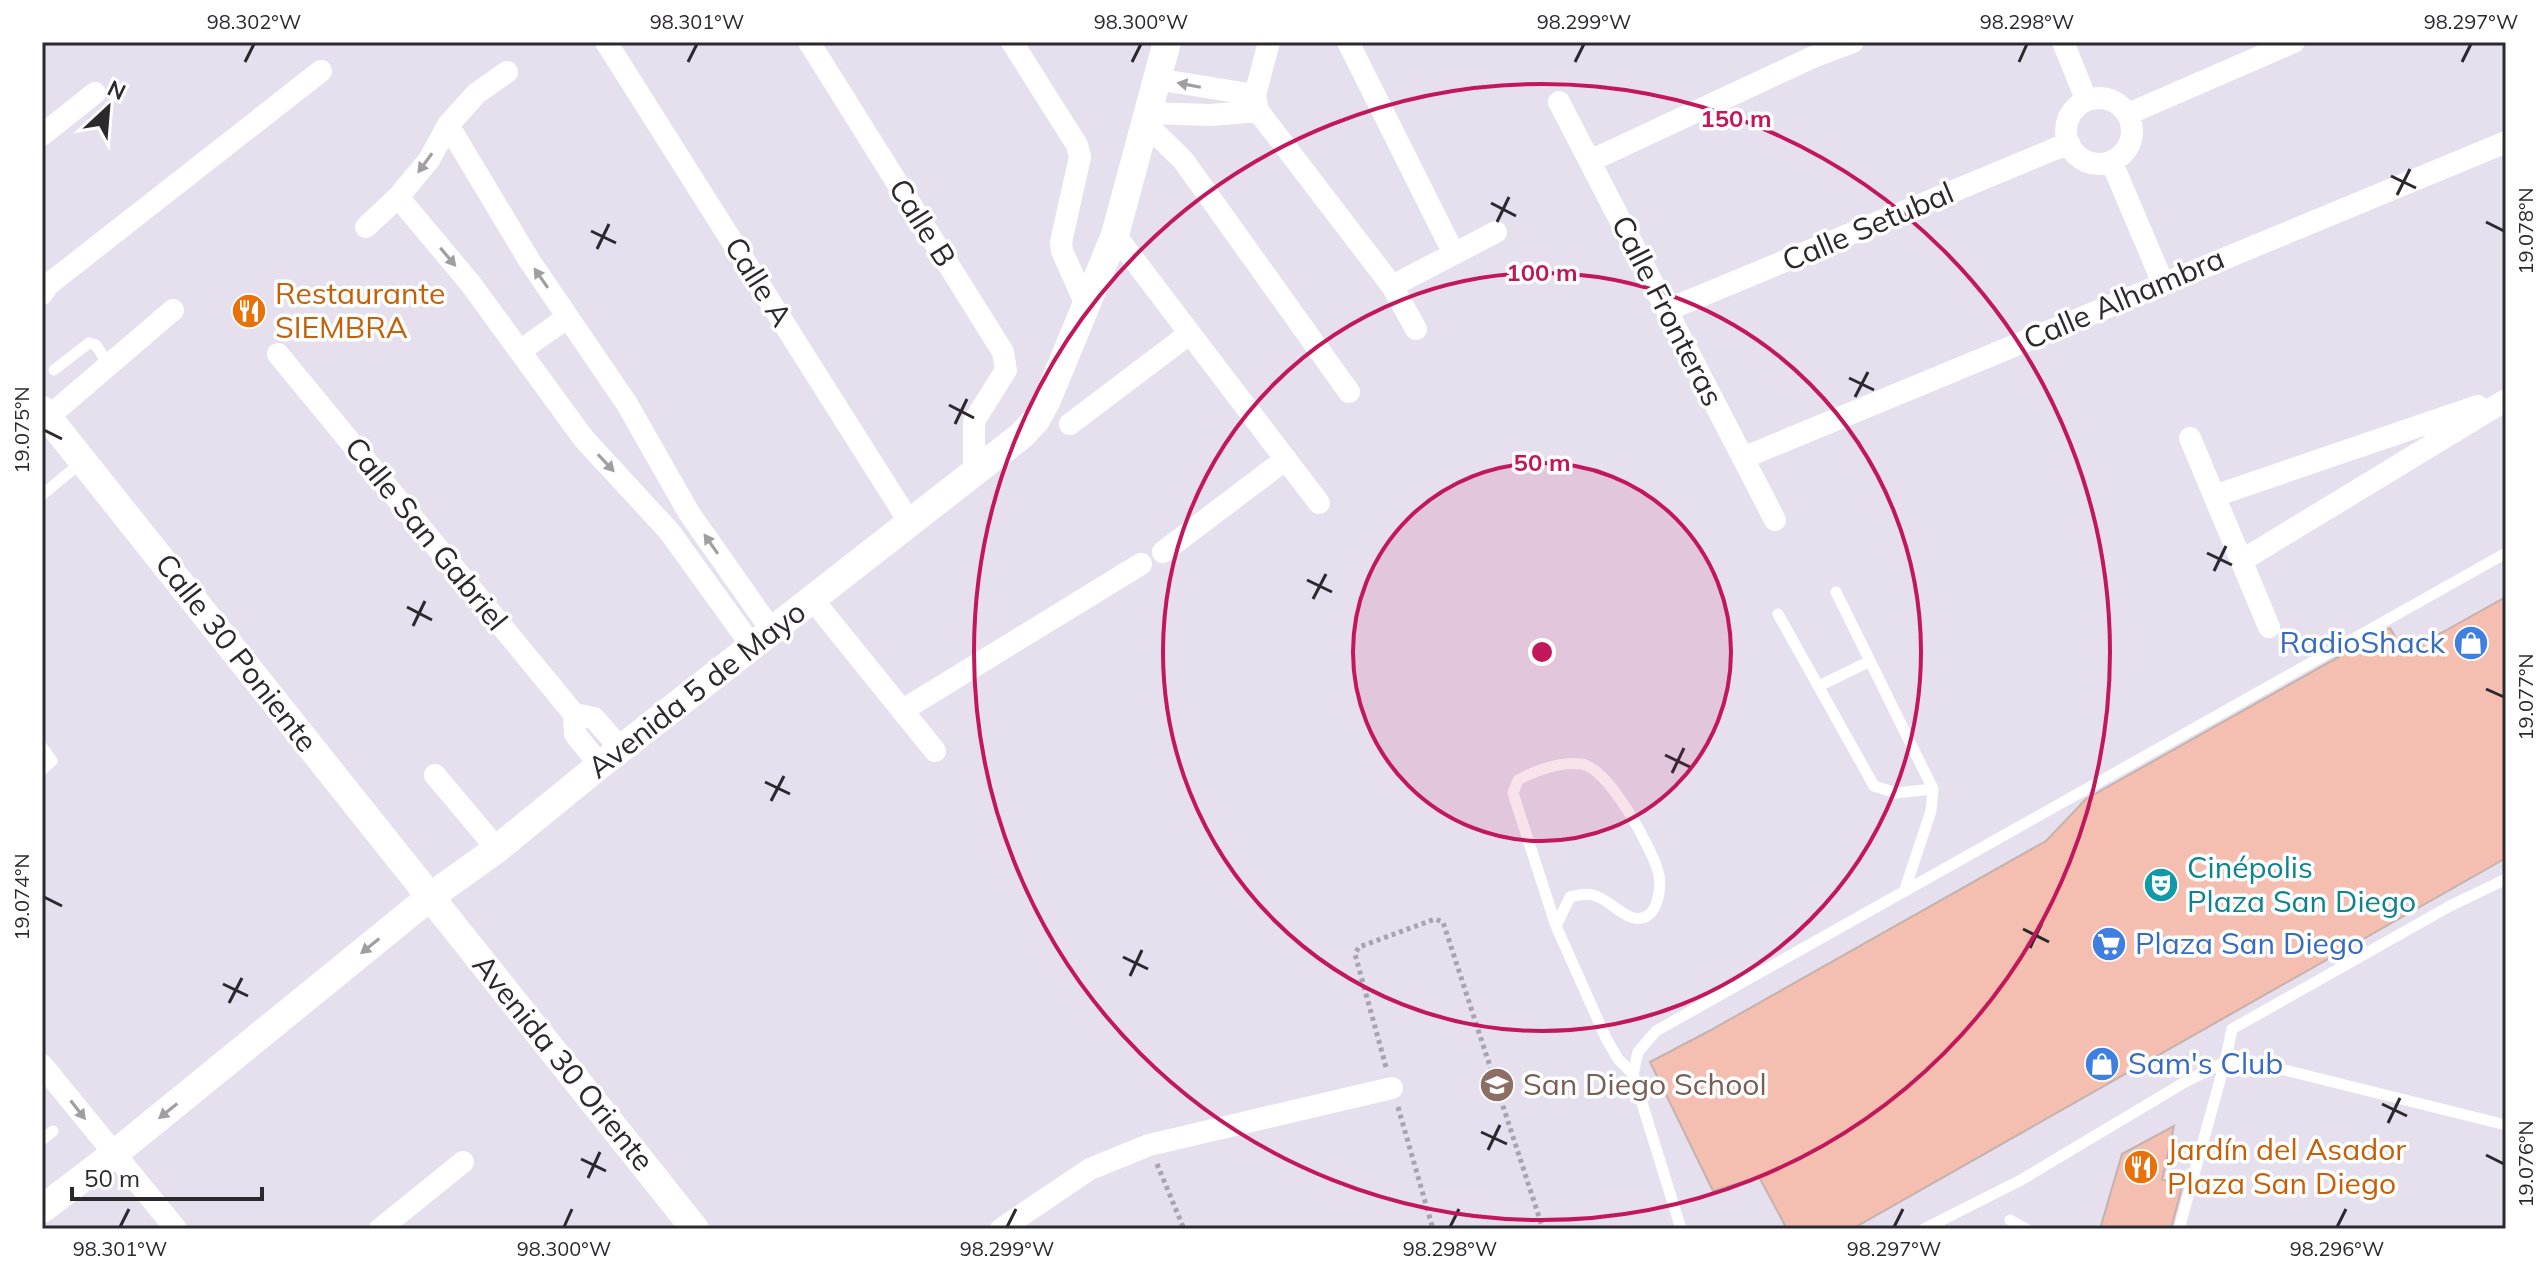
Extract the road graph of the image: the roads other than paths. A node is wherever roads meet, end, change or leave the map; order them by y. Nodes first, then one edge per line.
1 (606, 42) edge
2 (809, 42) edge
3 (1012, 42) edge
4 (1167, 42) edge
5 (1269, 42) edge
6 (1348, 42) edge
7 (1853, 42) edge
8 (2063, 42) edge
9 (2294, 42) edge
10 (321, 71) dead end
11 (507, 72) dead end
12 (1156, 79) junction
13 (95, 93) dead end
14 (2086, 99) junction
15 (1559, 102) dead end
16 (1256, 103) junction
17 (2128, 114) junction
18 (1146, 117) junction
19 (448, 125) junction
20 (42, 135) edge
21 (2506, 142) edge
22 (2069, 143) junction
23 (1590, 161) junction
24 (2112, 163) junction
25 (398, 197) junction
26 (366, 227) dead end
27 (1496, 232) dead end
28 (1115, 235) junction
29 (1454, 254) junction
30 (2163, 283) junction
31 (1392, 286) junction
32 (42, 294) edge
33 (1087, 307) junction
34 (173, 310) dead end
35 (1667, 310) junction
36 (568, 317) junction
37 (1416, 329) dead end
38 (1189, 334) junction
39 (520, 351) junction
40 (278, 354) dead end
41 (109, 366) junction
42 (54, 370) dead end
43 (1349, 392) dead end
44 (2506, 398) edge
45 (45, 414) edge
46 (1070, 424) dead end
47 (2190, 438) dead end
48 (1743, 458) junction
49 (1286, 459) junction
50 (83, 460) junction
51 (974, 473) junction
52 (42, 495) edge
53 (2214, 496) junction
54 (1319, 503) dead end
55 (1775, 520) dead end
56 (910, 523) junction
57 (1163, 552) dead end
58 (2506, 553) edge
59 (2241, 561) junction
60 (1141, 564) dead end
61 (1836, 592) dead end
62 (813, 600) junction
63 (1778, 614) dead end
64 (2269, 627) dead end
65 (762, 638) junction
66 (1870, 661) junction
67 (1819, 686) junction
68 (903, 710) junction
69 (42, 747) edge
70 (935, 751) dead end
71 (610, 757) junction
72 (42, 770) edge
73 (435, 775) dead end
74 (1933, 789) junction
75 (497, 849) junction
76 (2506, 879) edge
77 (1904, 892) junction
78 (430, 897) junction
79 (1556, 926) junction
80 (2225, 1062) junction
81 (42, 1065) edge
82 (1633, 1074) junction
83 (1392, 1088) dead end
84 (2506, 1125) edge
85 (53, 1131) dead end
86 (42, 1140) edge
87 (113, 1155) junction
88 (463, 1162) dead end
89 (43, 1207) edge
90 (2010, 1220) dead end
91 (176, 1229) edge
92 (380, 1229) edge
93 (695, 1229) edge
94 (1001, 1229) edge
95 (1681, 1229) edge
96 (1924, 1229) edge
97 (2026, 1229) edge
98 (2179, 1229) edge

1 - 56 street, Calle A
2 - 51 street, Calle B
3 - 33 street
4 - 12 street, Avenida 5 de Mayo
5 - 16 street
6 - 29 street
7 - 23 street
8 - 14 street
9 - 17 street
10 - 32 street
11 - 19 street
16 -> 12 street
12 - 18 street, Avenida 5 de Mayo
13 - 20 street
14 - 17 street
14 - 22 street
15 - 23 street, Calle Fronteras
16 - 18 street
16 - 31 street
17 - 24 street
18 - 28 street, Avenida 5 de Mayo
18 - 43 street
19 -> 25 street
36 -> 19 street
21 - 30 street, Calle Alhambra
22 - 24 street
22 - 35 street, Calle Setubal
23 - 35 street, Calle Fronteras
24 - 30 street
25 - 26 street
25 -> 39 street
27 - 29 street
28 - 33 street, Avenida 5 de Mayo
28 - 38 street
29 - 31 street
30 - 48 street, Calle Alhambra
31 - 37 street
33 - 51 street, Avenida 5 de Mayo
34 - 41 street
35 - 48 street, Calle Fronteras
36 - 39 street
65 -> 36 street
38 - 46 street
38 - 49 street
39 -> 65 street
40 - 71 street, Calle San Gabriel
41 - 42 lane
41 - 45 street
44 - 53 street
44 - 59 street
45 - 50 street, Calle 30 Poniente
47 - 53 street
48 - 55 street, Calle Fronteras
49 - 54 street
49 - 57 street
50 - 52 lane
50 - 78 street, Calle 30 Poniente
51 - 56 street, Avenida 5 de Mayo
53 - 59 street
56 - 62 street, Avenida 5 de Mayo
58 - 77 lane
59 - 64 street
60 - 68 street
61 - 66 lane
62 - 65 street, Avenida 5 de Mayo
62 - 68 street
63 - 67 lane
65 - 71 street, Avenida 5 de Mayo
66 - 67 lane
66 - 74 lane
67 - 74 lane
68 - 70 street
69 - 72 lane
71 - 75 street, Avenida 5 de Mayo
73 - 75 street
74 - 77 lane
75 - 78 street, Avenida 5 de Mayo
76 - 80 lane
77 - 82 lane
78 -> 87 street, Avenida 5 de Mayo
78 - 93 street, Avenida 30 Oriente
79 - 79 lane
79 - 82 lane
80 - 84 lane
80 - 96 lane
80 - 98 lane
81 -> 87 street
82 - 95 lane
83 - 94 street
85 - 86 lane
87 - 89 street, Avenida 5 de Mayo
87 - 91 street
88 - 92 street
90 - 97 lane

